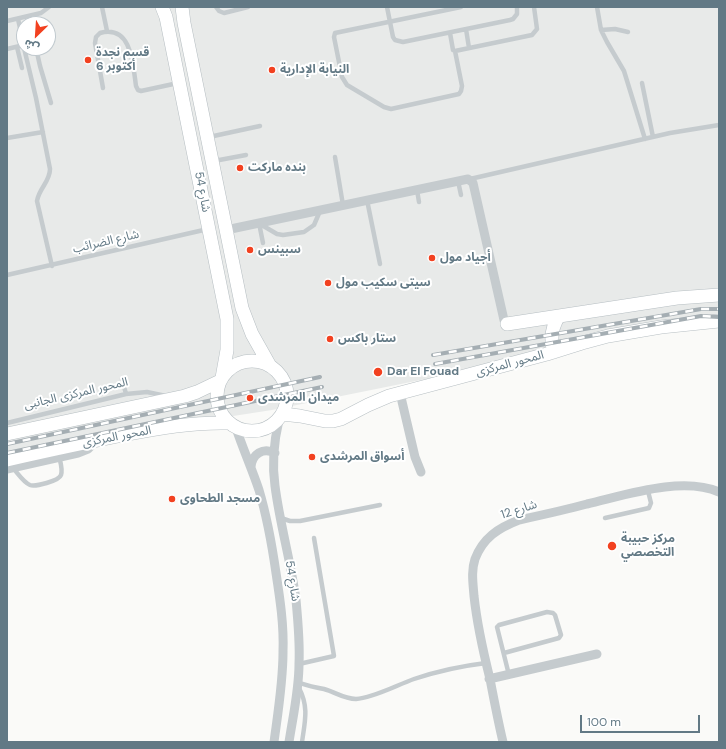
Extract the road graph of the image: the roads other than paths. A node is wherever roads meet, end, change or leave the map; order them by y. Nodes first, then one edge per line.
1 (49, 7) edge
2 (102, 7) edge
3 (216, 7) edge
4 (248, 7) edge
5 (387, 7) edge
6 (461, 7) edge
7 (517, 7) edge
8 (534, 7) edge
9 (598, 7) edge
10 (182, 8) edge
11 (164, 12) edge
12 (30, 16) edge
13 (390, 22) junction
14 (466, 29) junction
15 (601, 30) junction
16 (107, 31) junction
17 (450, 32) junction
18 (628, 32) dead end
19 (469, 48) junction
20 (455, 51) junction
21 (19, 56) edge
22 (26, 56) edge
23 (38, 56) edge
24 (22, 68) dead end
25 (180, 82) junction
26 (642, 83) dead end
27 (102, 88) dead end
28 (51, 103) dead end
29 (719, 125) edge
30 (260, 126) dead end
31 (43, 132) junction
32 (653, 137) junction
33 (7, 138) edge
34 (207, 138) junction
35 (645, 139) junction
36 (246, 155) dead end
37 (335, 157) dead end
38 (212, 162) junction
39 (468, 179) junction
40 (458, 181) junction
41 (417, 190) junction
42 (461, 195) dead end
43 (366, 200) junction
44 (419, 202) dead end
45 (343, 205) junction
46 (320, 210) junction
47 (259, 223) junction
48 (209, 228) junction
49 (226, 230) junction
50 (263, 243) dead end
51 (380, 264) dead end
52 (52, 266) junction
53 (7, 275) edge
54 (719, 295) edge
55 (559, 316) junction
56 (719, 321) edge
57 (507, 324) joint
58 (248, 326) junction
59 (228, 329) junction
60 (554, 352) junction
61 (270, 366) junction
62 (122, 379) dead end
63 (221, 380) junction
64 (400, 393) junction
65 (126, 394) junction
66 (173, 399) junction
67 (280, 417) junction
68 (7, 423) edge
69 (232, 425) junction
70 (7, 434) edge
71 (58, 453) junction
72 (275, 453) junction
73 (8, 464) edge
74 (251, 467) junction
75 (421, 472) dead end
76 (648, 491) junction
77 (719, 492) edge
78 (380, 505) dead end
79 (281, 518) junction
80 (605, 518) dead end
81 (314, 538) dead end
82 (504, 653) junction
83 (597, 654) dead end
84 (486, 663) junction
85 (299, 664) junction
86 (509, 674) junction
87 (489, 679) junction
88 (298, 684) junction
89 (274, 742) edge
90 (289, 742) edge
91 (302, 742) edge
92 (503, 742) edge

1 - 12 lane
2 - 16 lane
3 - 4 lane
5 - 13 lane
6 - 13 lane
7 - 14 lane
8 - 19 lane
9 - 15 lane
10 - 11 main road
10 - 34 main road, شارع 54
11 - 25 main road, شارع 54
13 - 17 lane
13 - 20 lane
14 - 17 lane
14 - 19 lane
15 - 18 lane
15 - 35 lane
16 - 25 lane
16 - 27 lane
17 - 20 lane
19 - 20 lane
21 - 24 lane
22 - 31 lane
23 - 28 lane
25 - 48 main road, شارع 54
26 - 32 lane
29 - 32 lane
30 - 34 lane
31 - 33 lane
31 - 52 lane
32 - 35 lane
34 - 38 main road, شارع 54
35 - 39 lane
36 - 38 lane
37 - 45 lane
38 - 49 main road, شارع 54
39 - 40 street
39 - 57 street
40 - 41 street
40 - 42 lane
41 - 43 street
41 - 44 lane
43 - 45 street
43 - 51 lane
45 - 46 street
46 - 47 street
46 - 47 lane
47 - 49 street
47 - 50 lane
48 - 52 lane, شارع الضرائب
48 - 59 main road, شارع 54
49 - 58 main road, شارع 54
52 - 53 lane, شارع الضرائب
54 - 55 main road
55 - 57 main road
55 - 60 main road
56 - 60 main road, المحور المركزى
58 - 59 main road
58 - 61 main road, شارع 54
59 - 63 main road, شارع 54
60 - 64 main road, المحور المركزى
61 - 63 main road
61 - 67 main road
62 - 65 lane
63 - 66 main road
63 - 69 main road
64 - 67 main road, المحور المركزى
64 - 75 street
65 - 66 lane, المحور المركزى الجانبى
65 - 68 lane, المحور المركزى الجانبى
66 - 70 main road
67 - 69 main road
67 - 72 street, شارع 54
69 - 71 main road, المحور المركزى
69 - 74 street, شارع 54
71 - 73 main road, المحور المركزى
71 - 73 lane
72 - 74 street
72 - 79 street, شارع 54
74 - 89 street, شارع 54
76 - 77 street, شارع 12
76 - 80 lane
76 - 84 street, شارع 12
78 - 79 lane
79 - 85 street, شارع 54
81 - 85 lane
82 - 82 lane
82 - 86 lane
83 - 86 street
84 - 87 street, شارع 12
84 - 88 lane
85 - 88 street, شارع 54
86 - 87 street
87 - 92 street, شارع 12
88 - 90 street, شارع 54
88 - 91 lane

